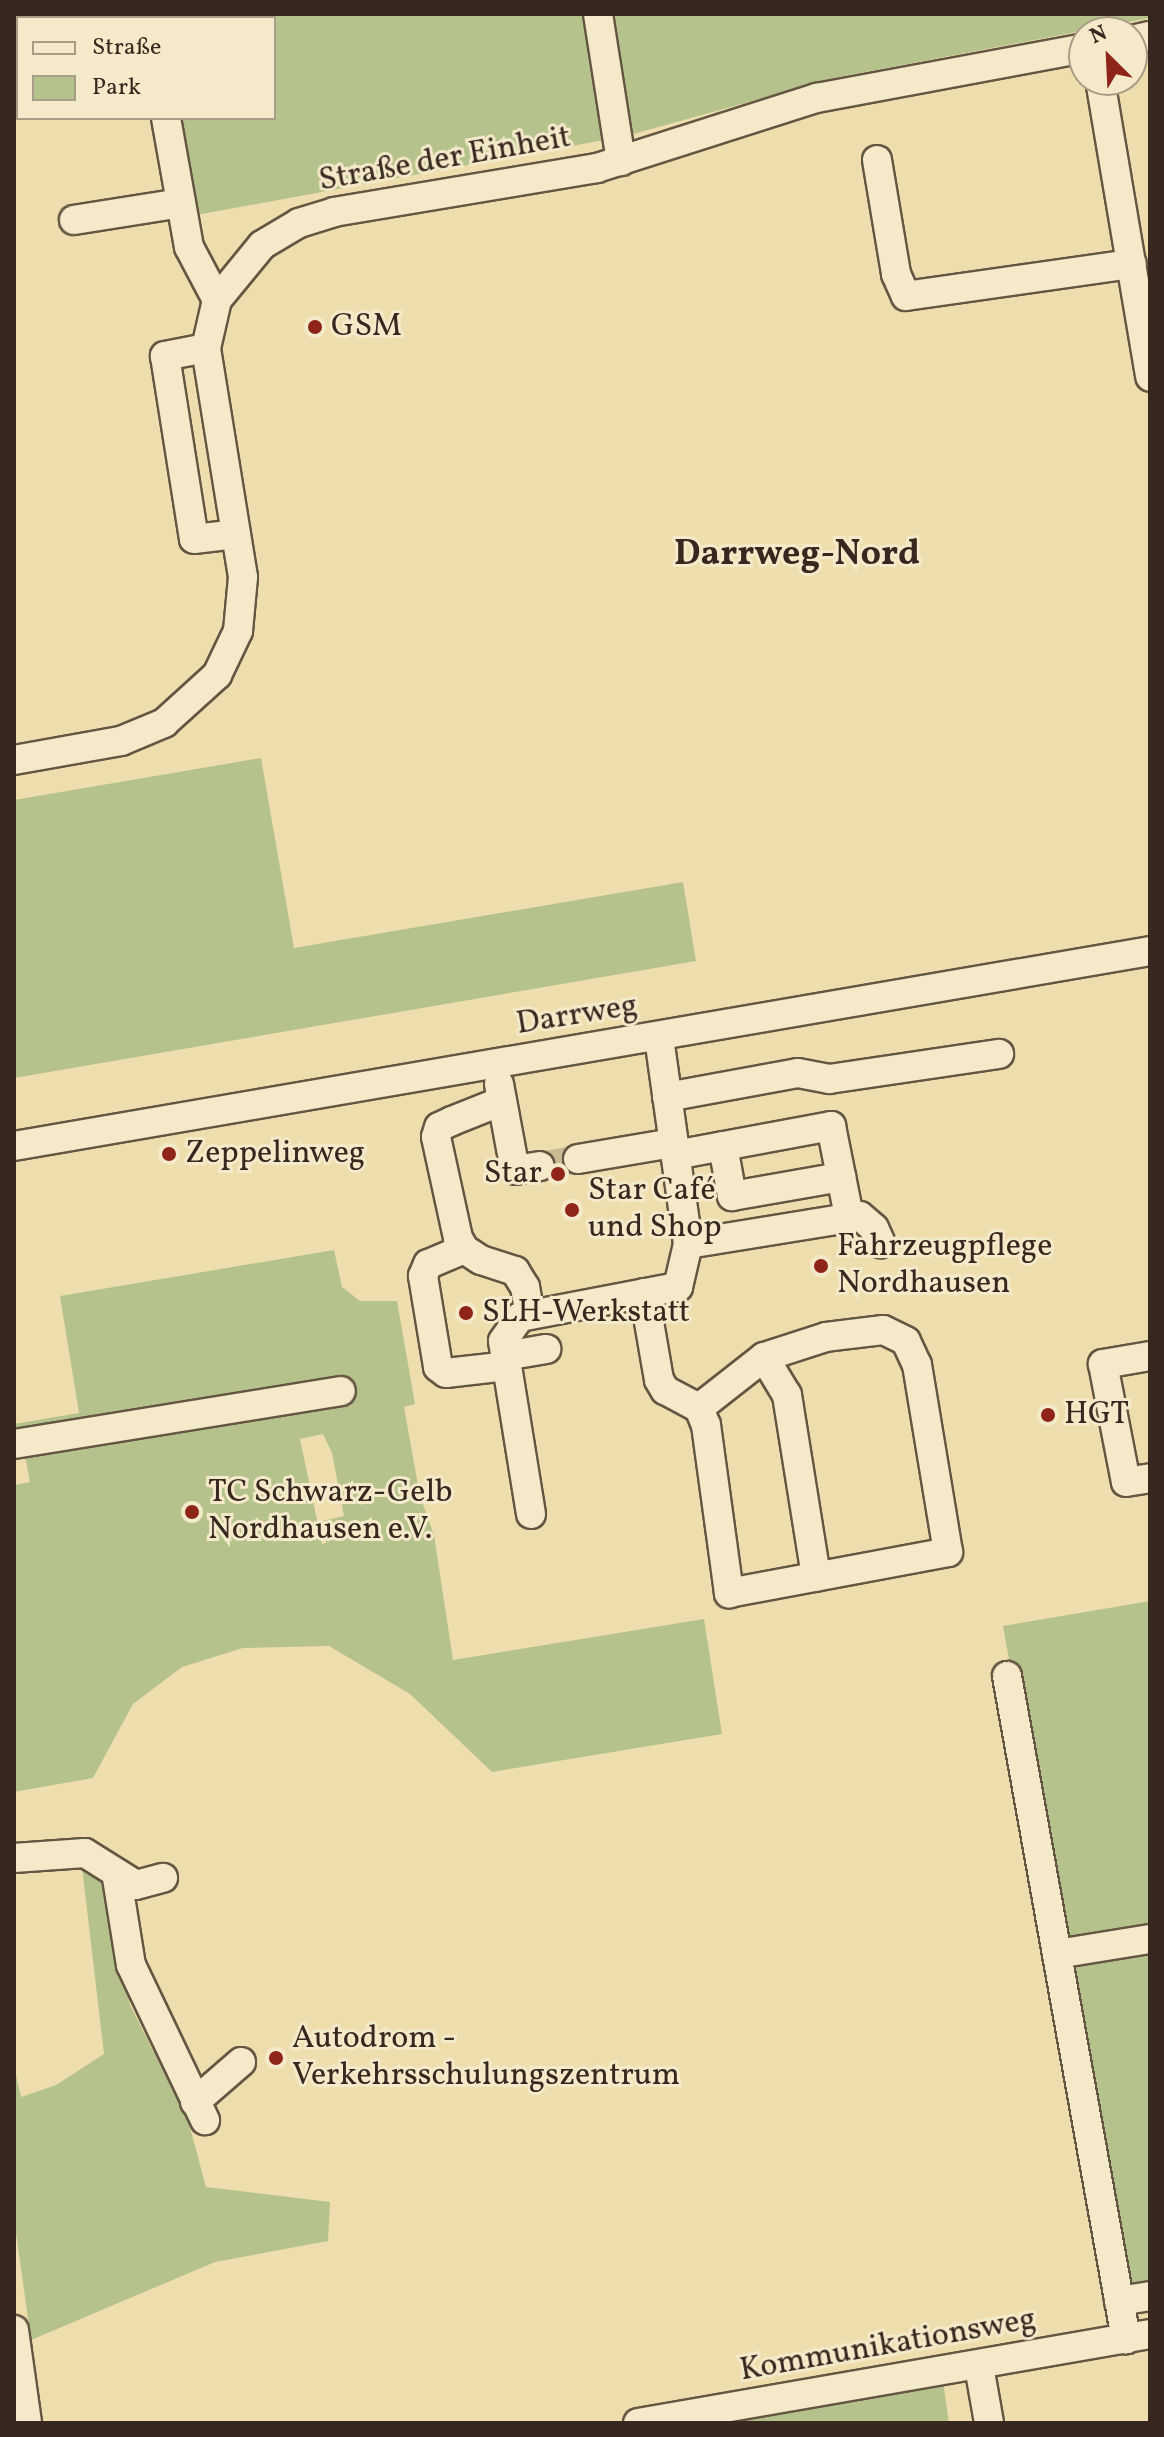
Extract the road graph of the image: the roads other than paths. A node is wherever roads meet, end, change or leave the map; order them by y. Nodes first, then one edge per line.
1 (598, 14) edge
2 (1068, 51) edge
3 (1103, 96) edge
4 (166, 120) edge
5 (877, 160) dead end
6 (621, 161) junction
7 (181, 203) junction
8 (74, 220) dead end
9 (1132, 264) junction
10 (217, 300) junction
11 (206, 348) junction
12 (1150, 377) edge
13 (236, 534) junction
14 (14, 760) edge
15 (1150, 951) edge
16 (659, 1037) junction
17 (999, 1054) dead end
18 (495, 1064) junction
19 (667, 1097) junction
20 (502, 1101) junction
21 (14, 1146) edge
22 (723, 1146) junction
23 (674, 1149) junction
24 (578, 1159) tunnel mouth
25 (540, 1166) tunnel mouth
26 (841, 1177) junction
27 (849, 1216) junction
28 (688, 1244) junction
29 (881, 1244) dead end
30 (464, 1249) junction
31 (644, 1293) junction
32 (530, 1315) junction
33 (546, 1349) dead end
34 (1150, 1356) edge
35 (764, 1357) junction
36 (506, 1361) junction
37 (341, 1391) dead end
38 (699, 1408) junction
39 (14, 1444) edge
40 (1150, 1478) edge
41 (531, 1514) dead end
42 (816, 1577) junction
43 (1007, 1676) dead end
44 (14, 1858) edge
45 (117, 1878) junction
46 (163, 1878) dead end
47 (1150, 1939) edge
48 (1057, 1954) junction
49 (241, 2062) dead end
50 (1150, 2296) edge
51 (1119, 2301) junction
52 (14, 2330) edge
53 (1138, 2337) edge
54 (979, 2366) junction
55 (27, 2423) edge
56 (638, 2423) edge
57 (989, 2423) edge

1 - 6 street, Straße der Einheit
2 - 6 street, Straße der Einheit
3 - 9 street
4 - 7 street
5 - 9 street
6 - 10 street, Straße der Einheit
7 - 8 street
7 - 10 street
9 - 12 street
10 - 11 street, Straße der Einheit
11 - 13 street, Straße der Einheit
11 - 13 street
13 - 14 street, Straße der Einheit
15 - 16 street, Darrweg
16 - 18 street, Darrweg
16 - 19 street
17 - 19 street
18 - 20 street
18 - 21 street, Darrweg
19 - 23 street
20 - 25 street
20 - 30 street
22 - 23 street
22 - 26 street
22 - 26 street
23 - 24 street
23 - 28 street
26 - 27 street
27 - 28 street
27 - 29 street
28 - 31 street
30 - 32 street
30 - 36 street
31 - 32 street
31 - 38 street
32 - 36 street
33 - 36 street
34 - 40 street
35 - 38 street
35 - 42 street
35 - 42 street
36 - 41 street
37 - 39 street
38 - 42 street
43 - 48 street
44 - 45 street
45 - 46 street
45 - 49 street
47 - 48 street
48 - 51 street
50 - 51 street
51 - 53 street
52 - 55 street
53 - 54 street, Kommunikationsweg
54 - 56 street, Kommunikationsweg
54 - 57 street

